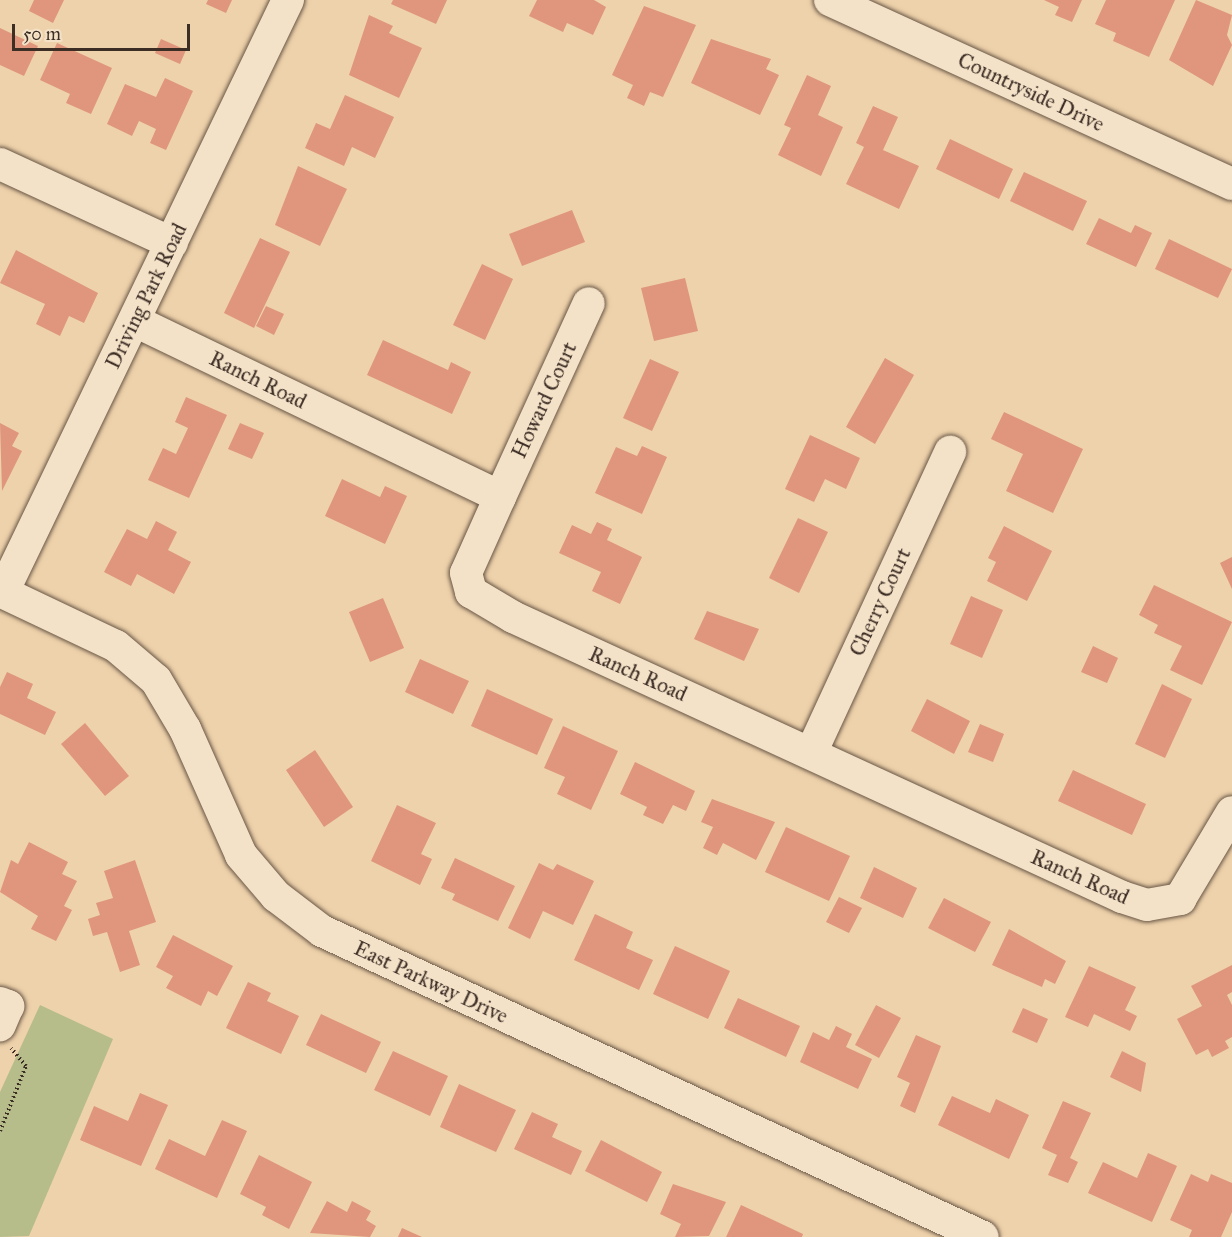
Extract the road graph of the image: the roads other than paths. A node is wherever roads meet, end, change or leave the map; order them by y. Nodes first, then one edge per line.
1 (288, 0) edge
2 (830, 0) edge
3 (0, 164) edge
4 (1232, 184) edge
5 (172, 243) junction
6 (589, 303) dead end
7 (135, 321) junction
8 (950, 452) dead end
9 (500, 496) junction
10 (1, 592) edge
11 (811, 753) junction
12 (1232, 811) edge
13 (0, 1003) edge
14 (0, 1024) edge
15 (983, 1237) edge

1 - 5 street, Driving Park Road
2 - 4 street, Countryside Drive
3 - 5 street
5 - 7 street, Driving Park Road
6 - 9 street, Howard Court
7 - 9 street, Ranch Road
7 - 10 street, Driving Park Road
8 - 11 street, Cherry Court
9 - 11 street, Ranch Road
10 - 15 street, East Parkway Drive
11 - 12 street, Ranch Road
13 - 14 street

